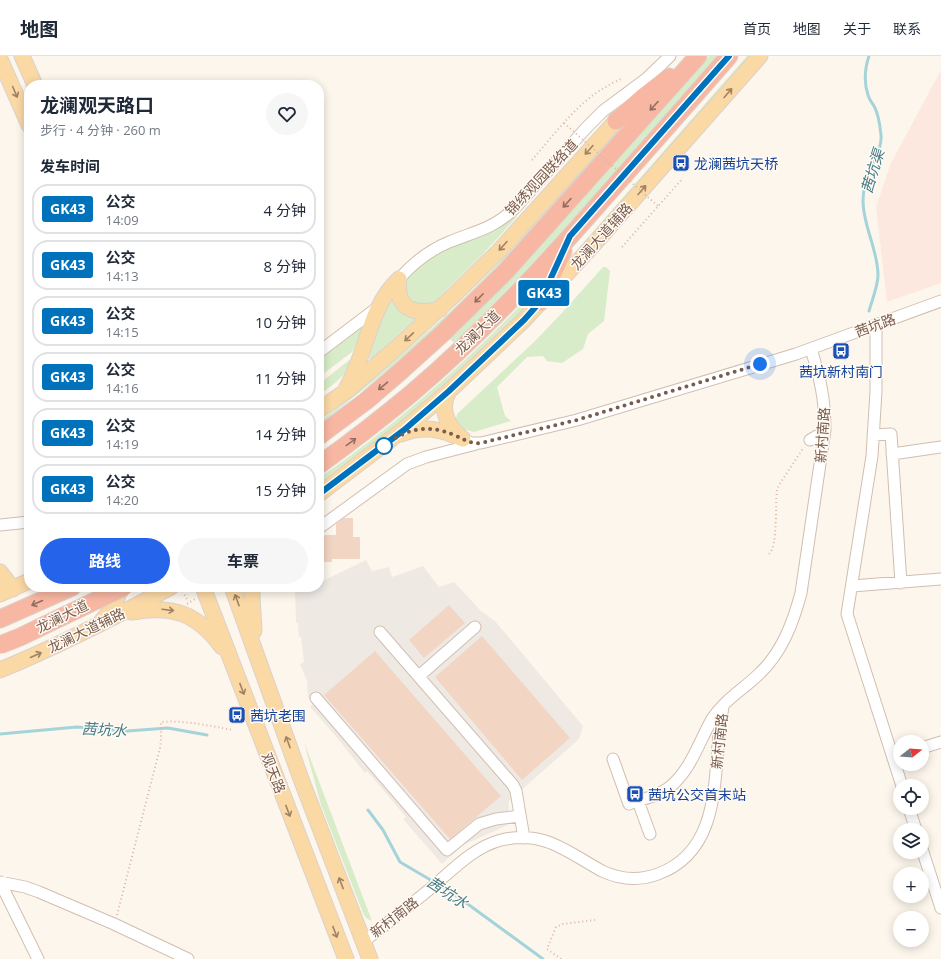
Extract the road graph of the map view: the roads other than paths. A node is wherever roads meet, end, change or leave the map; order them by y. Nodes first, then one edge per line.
1 (22, 56) edge
2 (670, 56) edge
3 (697, 56) edge
4 (729, 56) edge
5 (760, 56) edge
6 (0, 59) edge
7 (33, 80) edge
8 (24, 114) edge
9 (616, 121) joint
10 (570, 236) junction
11 (399, 279) junction
12 (941, 301) edge
13 (540, 302) junction
14 (380, 306) junction
15 (440, 308) junction
16 (876, 325) junction
17 (324, 348) edge
18 (811, 349) junction
19 (449, 391) junction
20 (343, 393) junction
21 (324, 406) edge
22 (324, 432) edge
23 (824, 435) junction
24 (873, 435) junction
25 (392, 439) junction
26 (463, 439) junction
27 (810, 440) road end
28 (481, 443) junction
29 (941, 447) edge
30 (892, 454) junction
31 (324, 461) edge
32 (324, 490) edge
33 (24, 523) edge
34 (324, 524) edge
35 (0, 525) edge
36 (0, 572) edge
37 (941, 580) edge
38 (24, 583) edge
39 (901, 583) junction
40 (852, 586) junction
41 (6, 592) edge
42 (61, 592) edge
43 (113, 592) edge
44 (119, 592) edge
45 (167, 592) edge
46 (201, 592) edge
47 (234, 592) edge
48 (252, 592) edge
49 (116, 616) junction
50 (0, 619) edge
51 (99, 624) junction
52 (475, 627) dead end
53 (380, 632) dead end
54 (0, 645) edge
55 (260, 663) junction
56 (233, 665) junction
57 (0, 670) edge
58 (419, 676) junction
59 (316, 698) dead end
60 (723, 706) junction
61 (941, 742) edge
62 (929, 746) edge
63 (893, 748) edge
64 (613, 759) dead end
65 (638, 801) junction
66 (520, 816) junction
67 (650, 834) dead end
68 (524, 838) junction
69 (925, 859) edge
70 (0, 882) edge
71 (941, 908) edge
72 (363, 942) junction
73 (38, 959) edge
74 (188, 959) edge
75 (346, 959) edge
76 (370, 959) edge

1 - 7 main road
2 - 11 street, 锦绣观园联络道
3 - 9 highway
3 -> 22 highway, 龙澜大道
4 - 10 highway, 龙澜大道
13 -> 5 main road, 龙澜大道辅路
6 -> 8 main road
9 -> 15 main road
10 - 13 highway
31 -> 10 highway, 龙澜大道
11 - 14 main road
11 - 15 main road
12 - 16 street, 茜坑路
13 - 19 main road, 龙澜大道辅路
14 - 17 street
14 - 20 main road
15 -> 20 main road
16 - 18 street, 茜坑路
16 - 24 street
18 - 23 street, 新村南路
18 - 28 street, 茜坑路
19 - 25 main road, 龙澜大道辅路
19 - 26 main road
20 - 21 main road
23 - 27 street
23 - 60 street, 新村南路
24 - 30 street
24 - 40 street
25 - 26 main road
25 - 32 main road, 龙澜大道辅路
26 - 28 street, 茜坑路
28 - 34 street
29 - 30 street
30 - 39 street
33 - 35 street
36 - 41 main road
37 - 39 street
38 - 41 main road
39 - 40 street
40 - 63 street
42 -> 50 highway, 龙澜大道
43 - 54 highway, 龙澜大道, bridge
44 - 51 main road
45 - 49 main road, 龙澜大道辅路
46 - 56 main road, 观天路
55 -> 47 main road, 观天路
48 - 55 main road
49 - 51 main road, 龙澜大道辅路
49 -> 56 main road
57 -> 51 main road, 龙澜大道辅路
52 - 58 street
53 - 58 street
72 -> 55 main road, 观天路
56 -> 75 main road, 观天路
58 - 66 street
59 - 66 street
60 - 65 street
60 - 68 street, 新村南路
61 - 62 street
64 - 65 street
65 - 67 street
66 - 68 street
68 - 72 street, 新村南路
69 - 71 street
70 - 73 street
70 - 74 street
72 - 76 main road, 观天路

